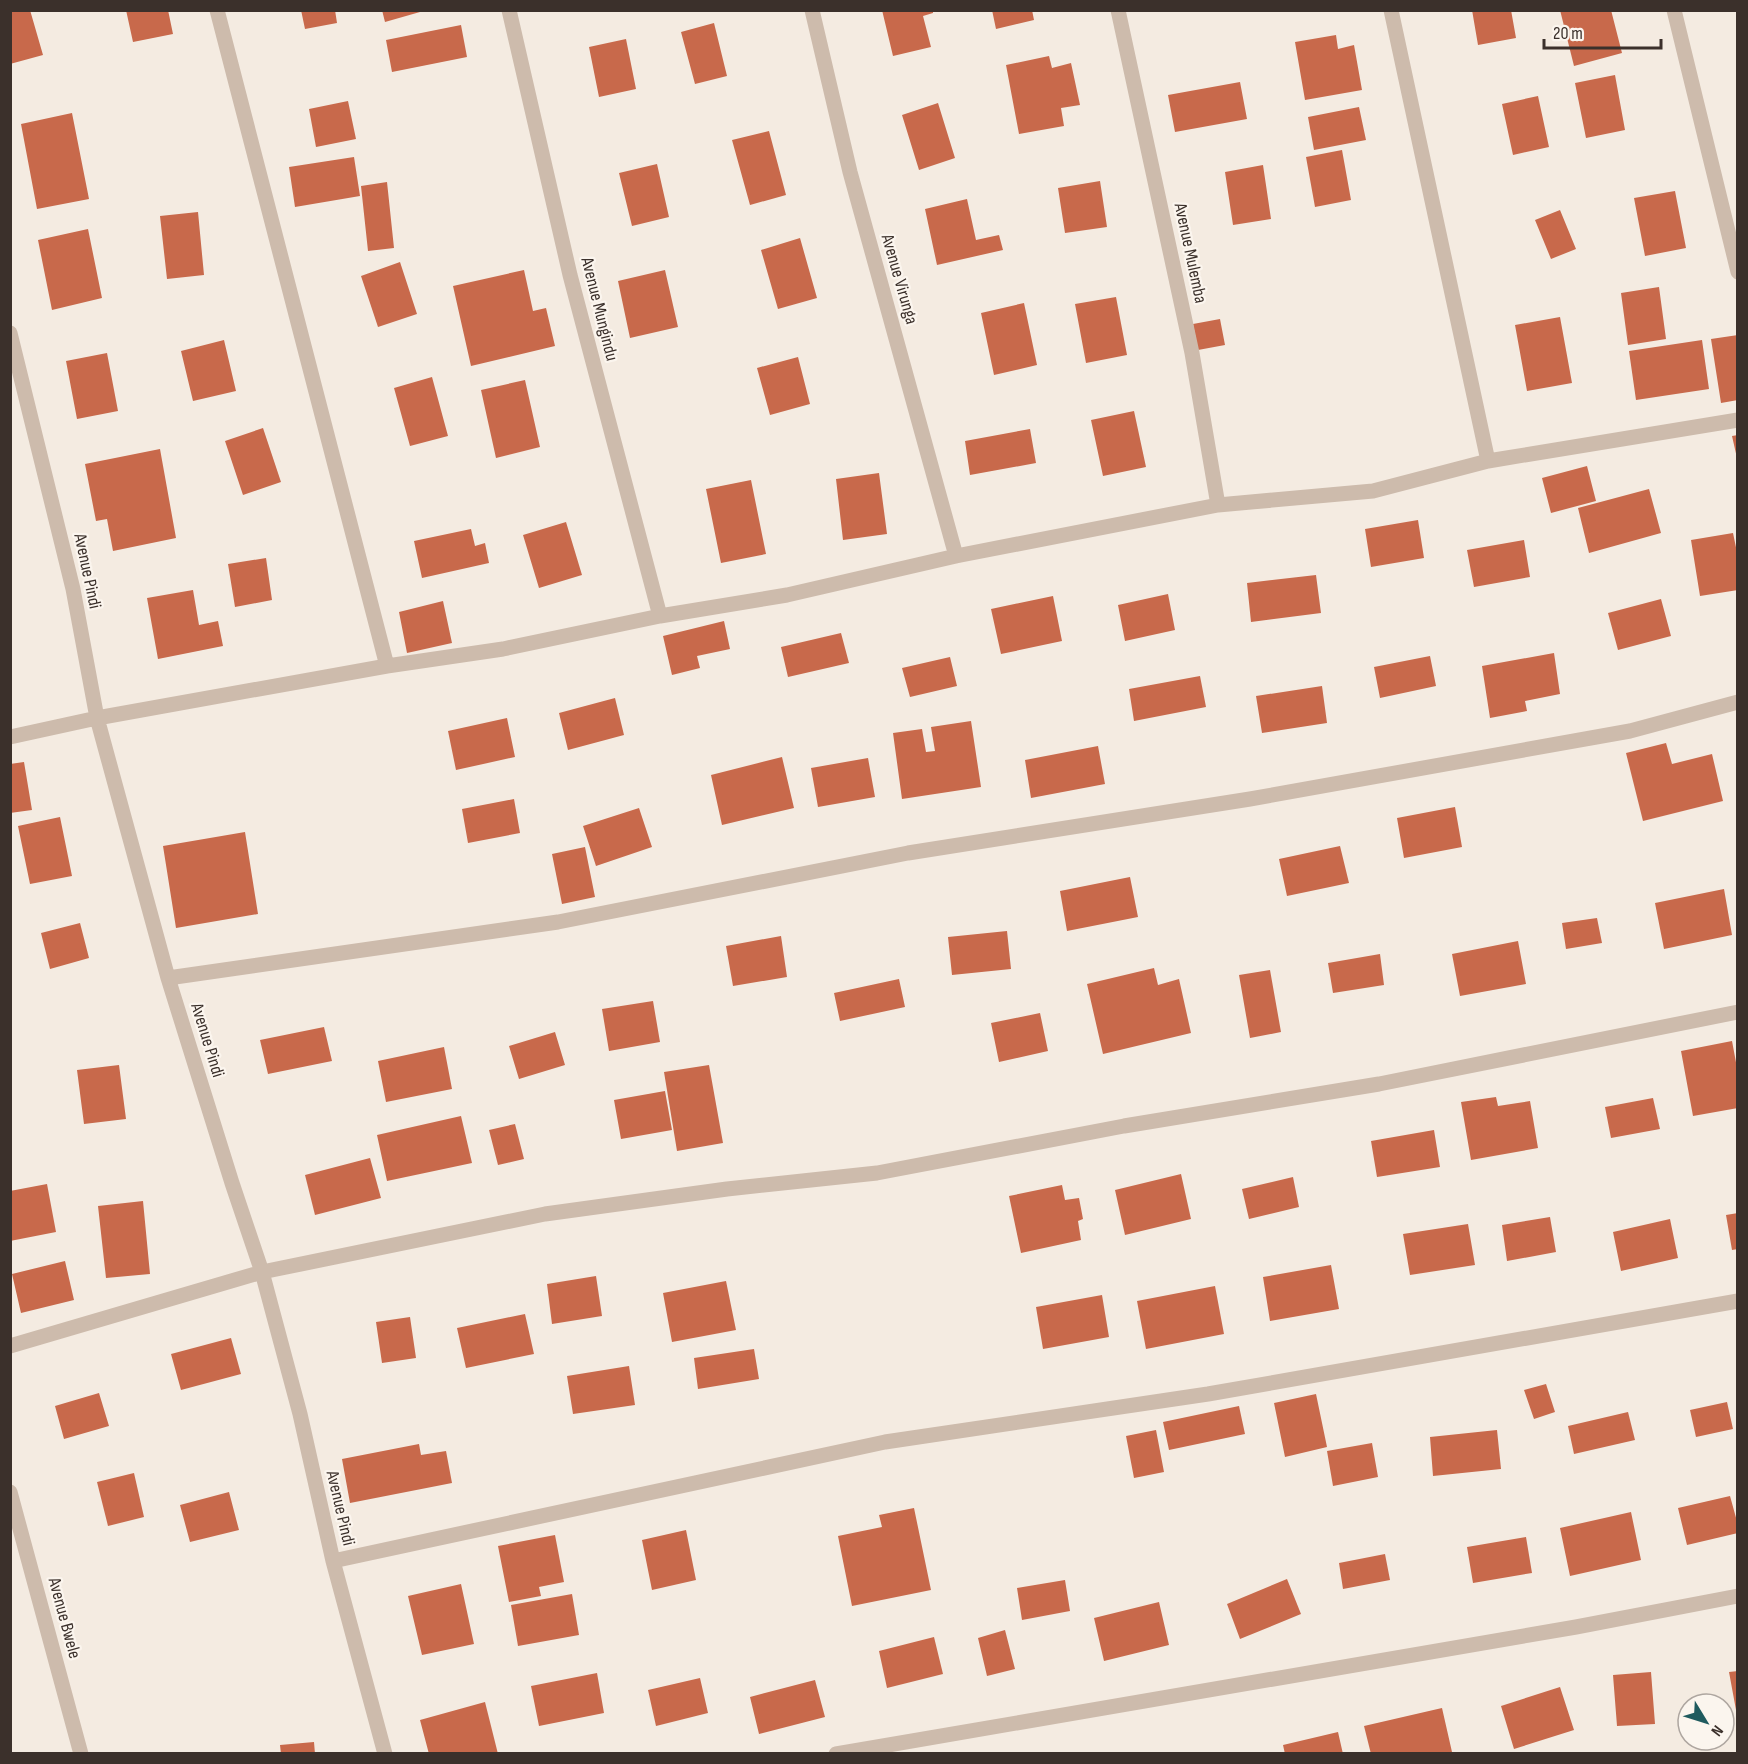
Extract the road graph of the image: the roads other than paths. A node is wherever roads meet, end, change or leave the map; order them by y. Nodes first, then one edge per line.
1 (217, 10) edge
2 (509, 10) edge
3 (812, 10) edge
4 (1118, 10) edge
5 (1391, 10) edge
6 (1674, 10) edge
7 (1737, 272) edge
8 (10, 333) edge
9 (1737, 420) edge
10 (1488, 461) junction
11 (1218, 505) junction
12 (956, 556) junction
13 (660, 616) junction
14 (387, 666) junction
15 (1737, 702) edge
16 (97, 718) junction
17 (10, 737) edge
18 (168, 978) junction
19 (1737, 1012) edge
20 (262, 1272) junction
21 (1737, 1301) edge
22 (10, 1346) edge
23 (10, 1492) edge
24 (333, 1560) junction
25 (1737, 1596) edge
26 (81, 1754) edge
27 (385, 1754) edge
28 (836, 1754) edge

1 - 14 street
2 - 13 street, Avenue Mungindu
3 - 12 street, Avenue Virunga
4 - 11 street, Avenue Mulemba
5 - 10 street
6 - 7 street
8 - 16 street, Avenue Pindi
9 - 10 street
10 - 11 street
11 - 12 street
12 - 13 street
13 - 14 street
14 - 16 street
15 - 18 street
16 - 17 street
16 - 18 street, Avenue Pindi
18 - 20 street, Avenue Pindi
19 - 20 street
20 - 22 street
20 - 24 street, Avenue Pindi
21 - 24 street
23 - 26 street, Avenue Bwele
24 - 27 street, Avenue Pindi
25 - 28 street

